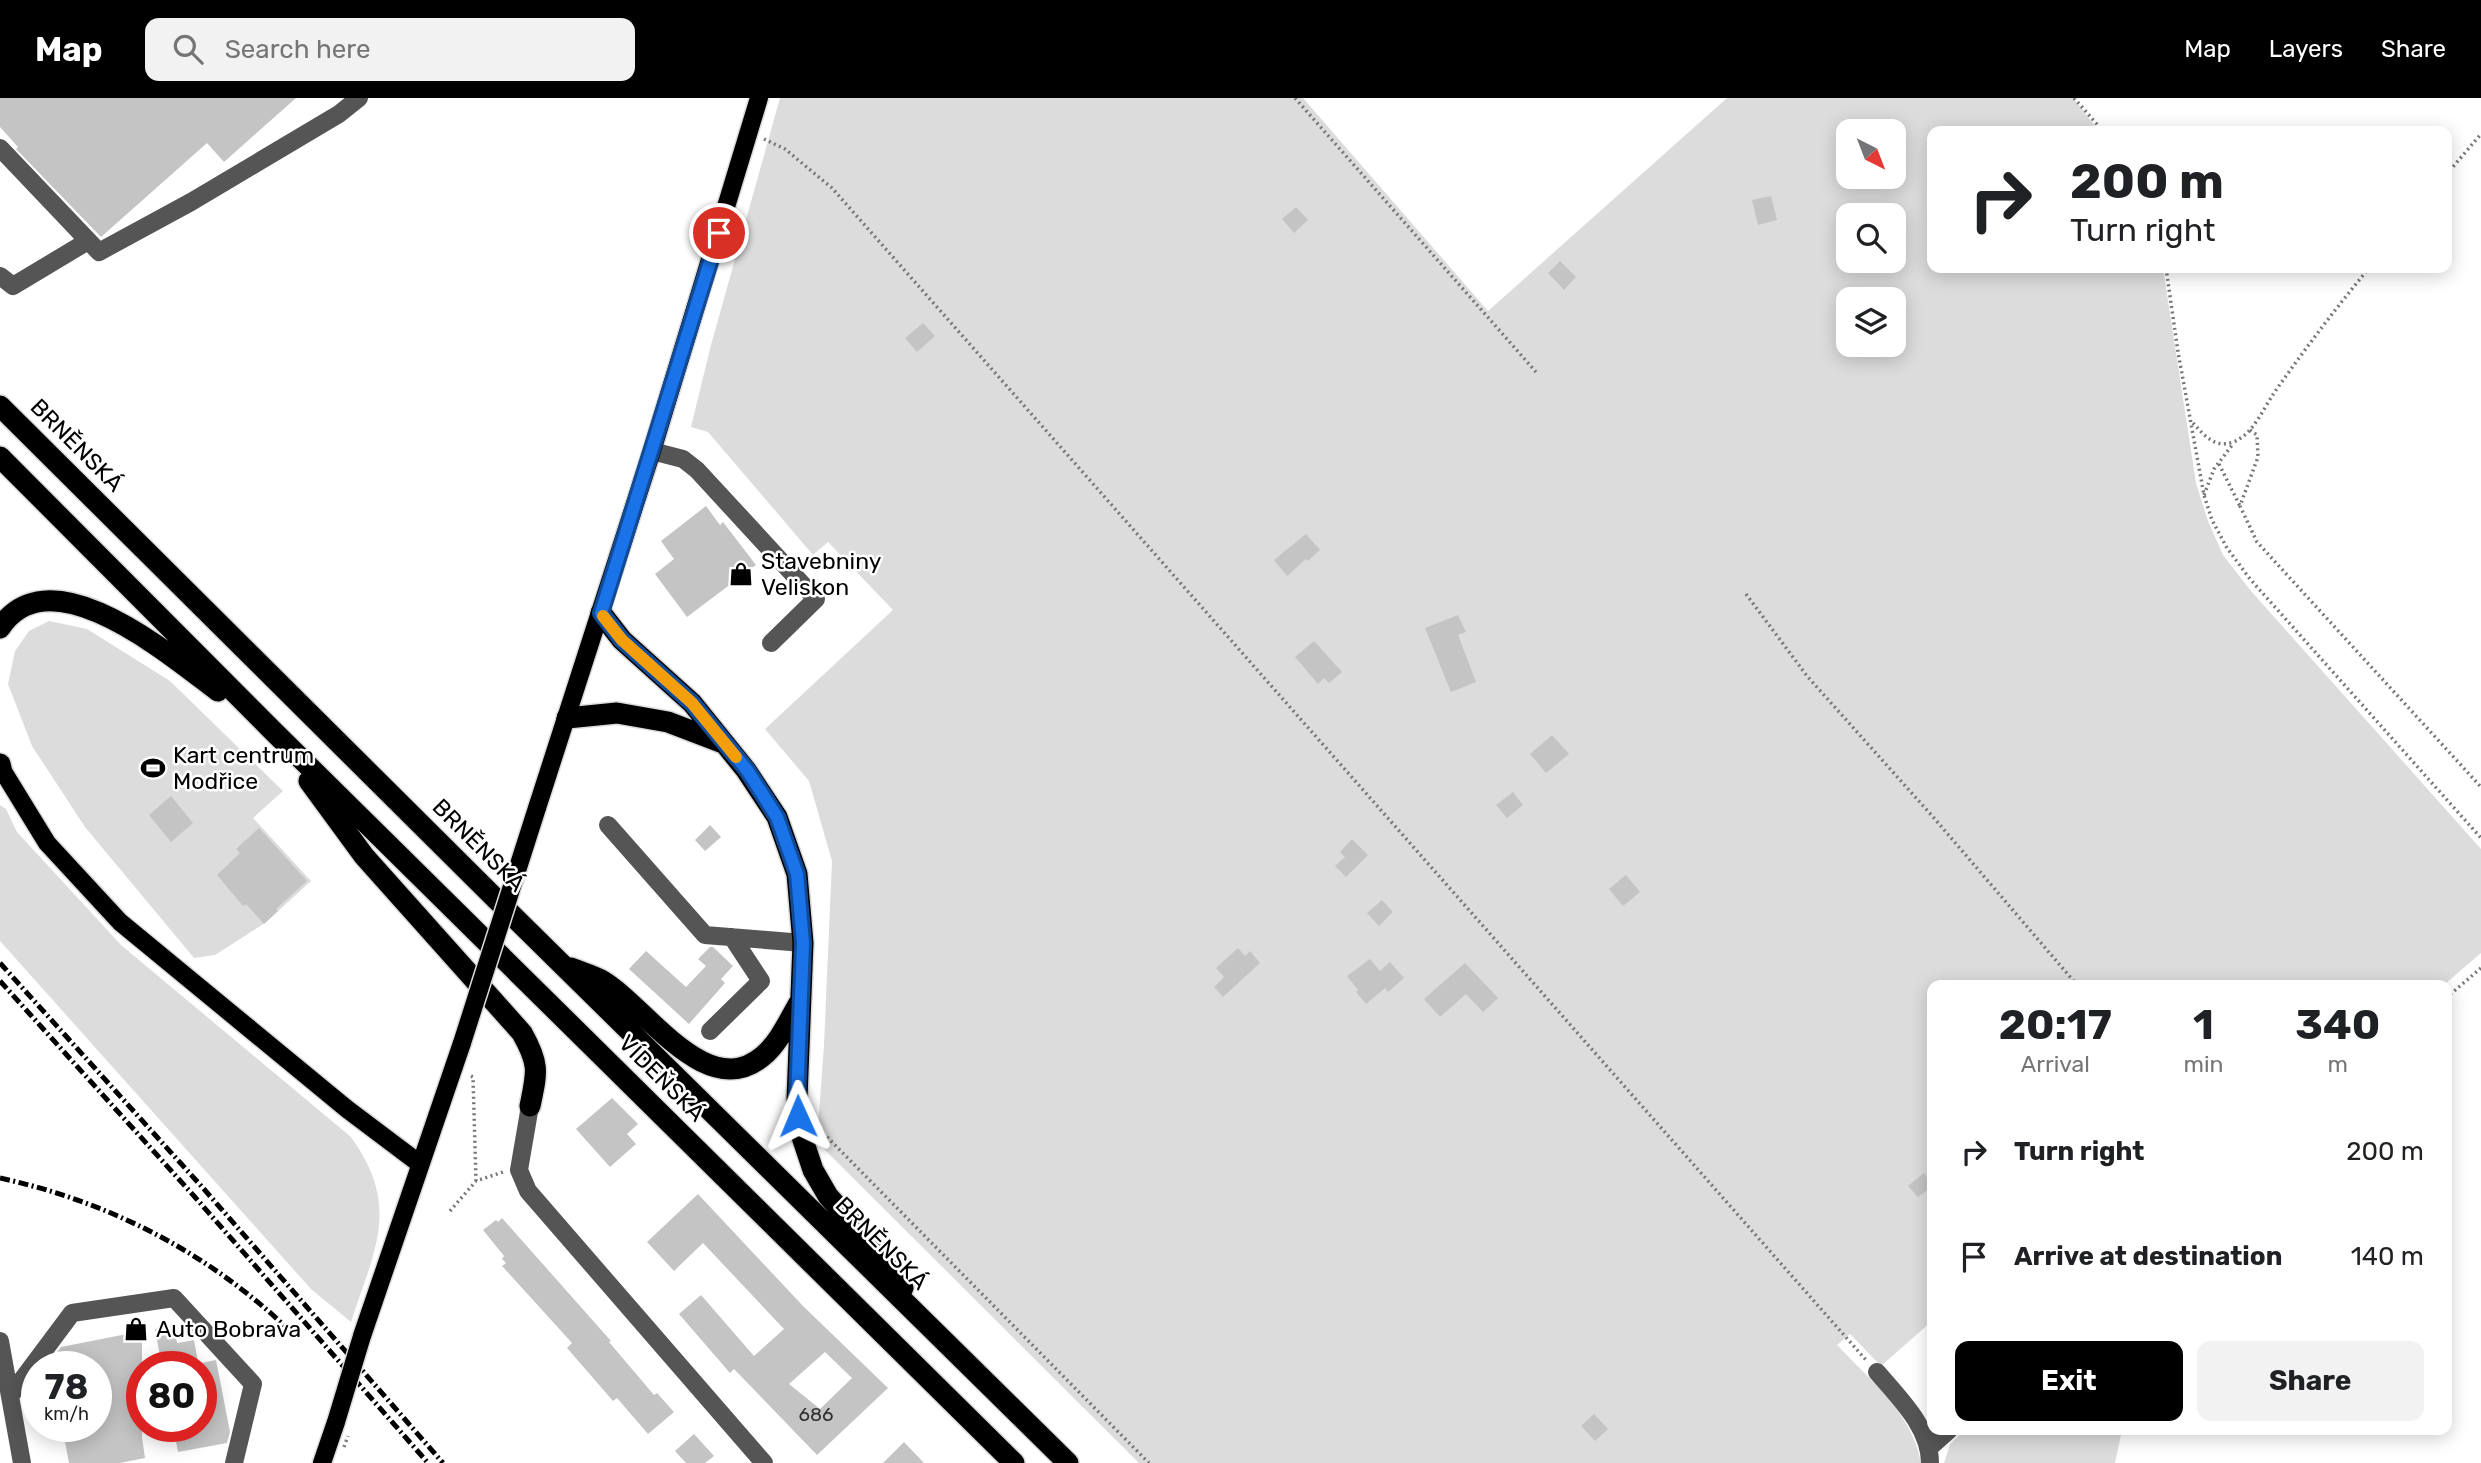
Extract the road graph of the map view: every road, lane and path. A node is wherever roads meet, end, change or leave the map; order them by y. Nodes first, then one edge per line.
1 (359, 98) edge
2 (759, 98) edge
3 (1295, 98) edge
4 (2074, 98) edge
5 (2099, 126) edge
6 (749, 132) junction
7 (2481, 134) edge
8 (0, 148) edge
9 (2452, 168) edge
10 (88, 241) junction
11 (2167, 273) edge
12 (2365, 273) edge
13 (0, 276) edge
14 (1536, 373) dead end
15 (0, 406) edge
16 (2192, 421) junction
17 (2250, 430) junction
18 (2235, 442) junction
19 (652, 451) junction
20 (0, 457) edge
21 (2219, 463) junction
22 (2204, 495) junction
23 (2240, 506) junction
24 (1746, 594) dead end
25 (601, 613) junction
26 (0, 628) edge
27 (771, 643) dead end
28 (566, 718) junction
29 (272, 730) junction
30 (725, 744) junction
31 (0, 767) edge
32 (2481, 787) edge
33 (608, 825) dead end
34 (2481, 838) edge
35 (733, 937) junction
36 (803, 943) junction
37 (562, 964) junction
38 (2481, 968) edge
39 (2073, 980) edge
40 (2452, 993) edge
41 (800, 1001) junction
42 (710, 1031) dead end
43 (469, 1075) dead end
44 (530, 1106) joint
45 (827, 1137) dead end
46 (420, 1164) junction
47 (519, 1170) junction
48 (477, 1181) junction
49 (450, 1211) dead end
50 (923, 1320) junction
51 (0, 1341) edge
52 (1877, 1372) joint
53 (3, 1378) edge
54 (10, 1396) junction
55 (1946, 1435) edge
56 (1930, 1455) edge
57 (22, 1463) edge
58 (234, 1463) edge
59 (322, 1463) edge
60 (764, 1463) edge
61 (1014, 1463) edge
62 (1068, 1463) edge
63 (1149, 1463) edge

1 - 10 street
2 - 6 main road
3 - 14 path
4 - 5 path
6 - 19 main road
6 - 52 path
7 - 9 path
8 - 10 street
10 - 13 street
11 - 16 path
12 - 17 path
15 - 37 highway, BRNĚNSKÁ
16 - 18 path
16 - 22 path
17 - 18 path
17 - 23 path
18 - 21 path
19 - 25 main road
19 - 27 street
20 - 29 highway
21 - 22 path
21 - 23 path
22 - 34 path
23 - 32 path
24 - 39 path
25 - 28 main road
25 - 30 highway
26 - 29 highway
28 - 30 highway
28 - 46 main road, bridge
29 - 44 highway
29 - 61 highway, VÍDEŇSKÁ
30 - 36 highway
31 - 46 main road
33 - 35 street
35 - 36 street
35 - 42 street
36 - 41 highway
37 - 41 highway
37 - 50 highway, BRNĚNSKÁ
38 - 40 path
41 - 50 highway
43 - 48 path
44 - 47 street
45 - 63 path
46 - 59 main road, bridge
47 - 48 path
47 - 60 street
48 - 49 path
50 - 62 highway
51 - 53 street
52 - 56 street
53 - 54 street
54 - 57 street
54 - 58 street
55 - 56 street

